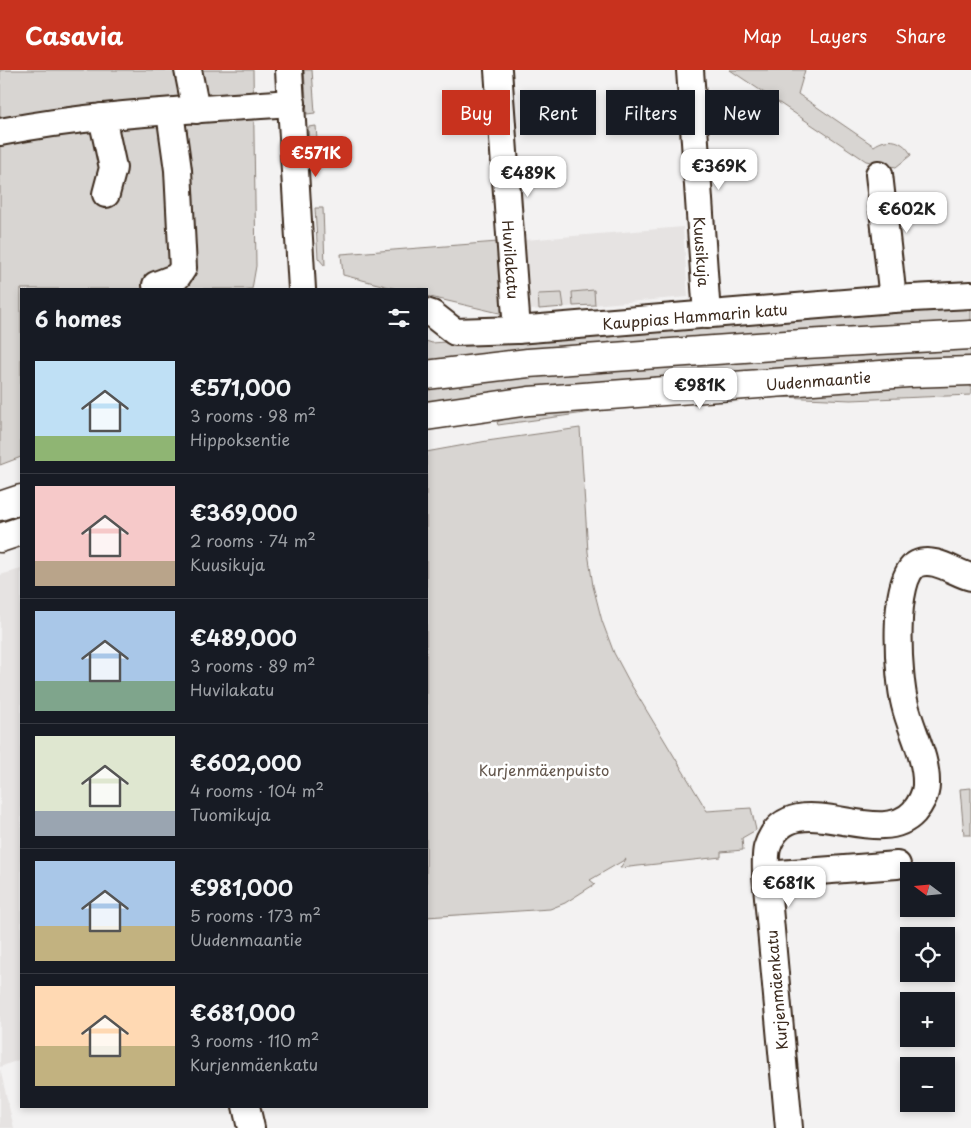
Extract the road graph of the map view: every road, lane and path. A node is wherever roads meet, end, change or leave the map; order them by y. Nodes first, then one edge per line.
1 (188, 70) edge
2 (289, 70) edge
3 (498, 70) edge
4 (690, 70) edge
5 (292, 103) junction
6 (196, 110) junction
7 (170, 112) junction
8 (102, 117) junction
9 (0, 132) edge
10 (879, 174) dead end
11 (106, 194) dead end
12 (156, 284) dead end
13 (302, 288) edge
14 (971, 295) edge
15 (893, 299) junction
16 (428, 313) edge
17 (707, 315) junction
18 (517, 330) junction
19 (971, 335) edge
20 (971, 370) edge
21 (428, 374) edge
22 (428, 416) edge
23 (20, 499) edge
24 (0, 506) edge
25 (20, 531) edge
26 (0, 538) edge
27 (971, 576) edge
28 (897, 865) dead end
29 (766, 875) junction
30 (246, 1108) edge
31 (251, 1128) edge
32 (789, 1128) edge

1 - 6 street
2 - 5 street
3 - 18 street, Huvilakatu
4 - 17 street, Kuusikuja
5 - 6 street
5 - 13 street
6 - 7 street
7 - 8 street
7 - 12 street
8 - 9 street
8 - 11 street
10 - 15 street
14 - 15 street, Kauppias Hammarin katu
15 - 17 street, Kauppias Hammarin katu
16 - 18 street, Kauppias Hammarin katu
17 - 18 street, Kauppias Hammarin katu
19 - 21 main road
20 - 22 main road, Uudenmaantie
23 - 24 main road
25 - 26 main road
27 - 29 street, Kurjenmäenkatu
28 - 29 street
29 - 32 street, Kurjenmäenkatu
30 - 31 street

